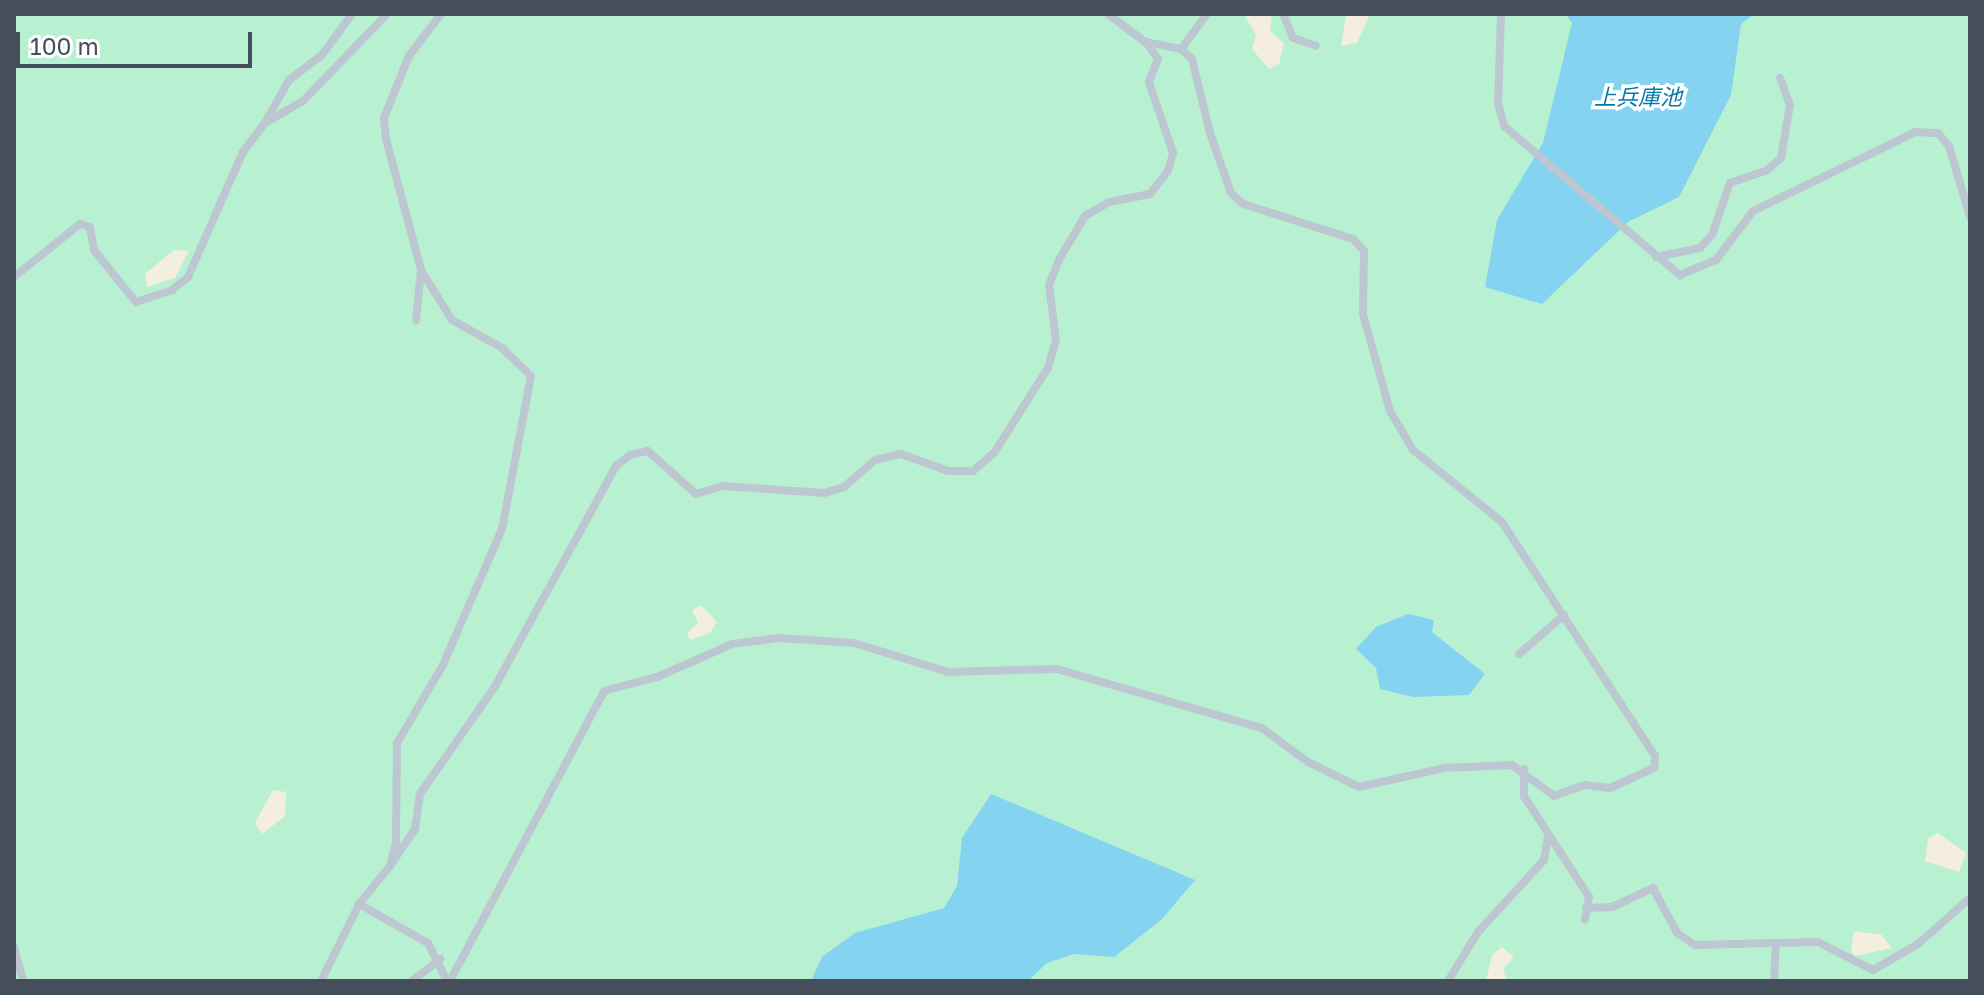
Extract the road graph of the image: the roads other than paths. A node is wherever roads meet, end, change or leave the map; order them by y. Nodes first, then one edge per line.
1 (352, 14) edge
2 (387, 14) edge
3 (441, 14) edge
4 (1108, 14) edge
5 (1283, 14) edge
6 (1501, 14) edge
7 (1201, 16) edge
8 (1145, 42) junction
9 (1316, 46) dead end
10 (1181, 49) junction
11 (1780, 78) dead end
12 (265, 123) junction
13 (1970, 217) edge
14 (1656, 257) junction
15 (421, 270) junction
16 (14, 277) edge
17 (416, 320) dead end
18 (1564, 615) junction
19 (1519, 654) dead end
20 (1524, 769) junction
21 (1548, 837) junction
22 (390, 866) junction
23 (1970, 898) edge
24 (359, 904) junction
25 (1586, 908) junction
26 (1585, 920) dead end
27 (1776, 943) junction
28 (14, 947) edge
29 (440, 959) junction
30 (23, 981) edge
31 (321, 981) edge
32 (412, 981) edge
33 (448, 981) edge
34 (1448, 981) edge
35 (1774, 981) edge

1 - 12 lane
2 - 12 lane
3 - 15 lane
4 - 8 lane
5 - 9 lane
6 - 14 lane
7 - 10 lane
8 - 10 lane
8 - 22 lane
10 - 18 lane
11 - 14 lane
12 - 16 lane
13 - 14 lane
15 - 17 lane
15 - 22 lane
18 - 19 lane
18 - 20 lane
20 - 21 lane
20 - 33 lane
21 - 25 lane
21 - 34 lane
22 - 24 lane
23 - 27 lane
24 - 29 lane
24 - 31 lane
25 - 26 lane
25 - 27 lane
27 - 35 lane
28 - 30 lane
29 - 32 lane
29 - 33 lane

